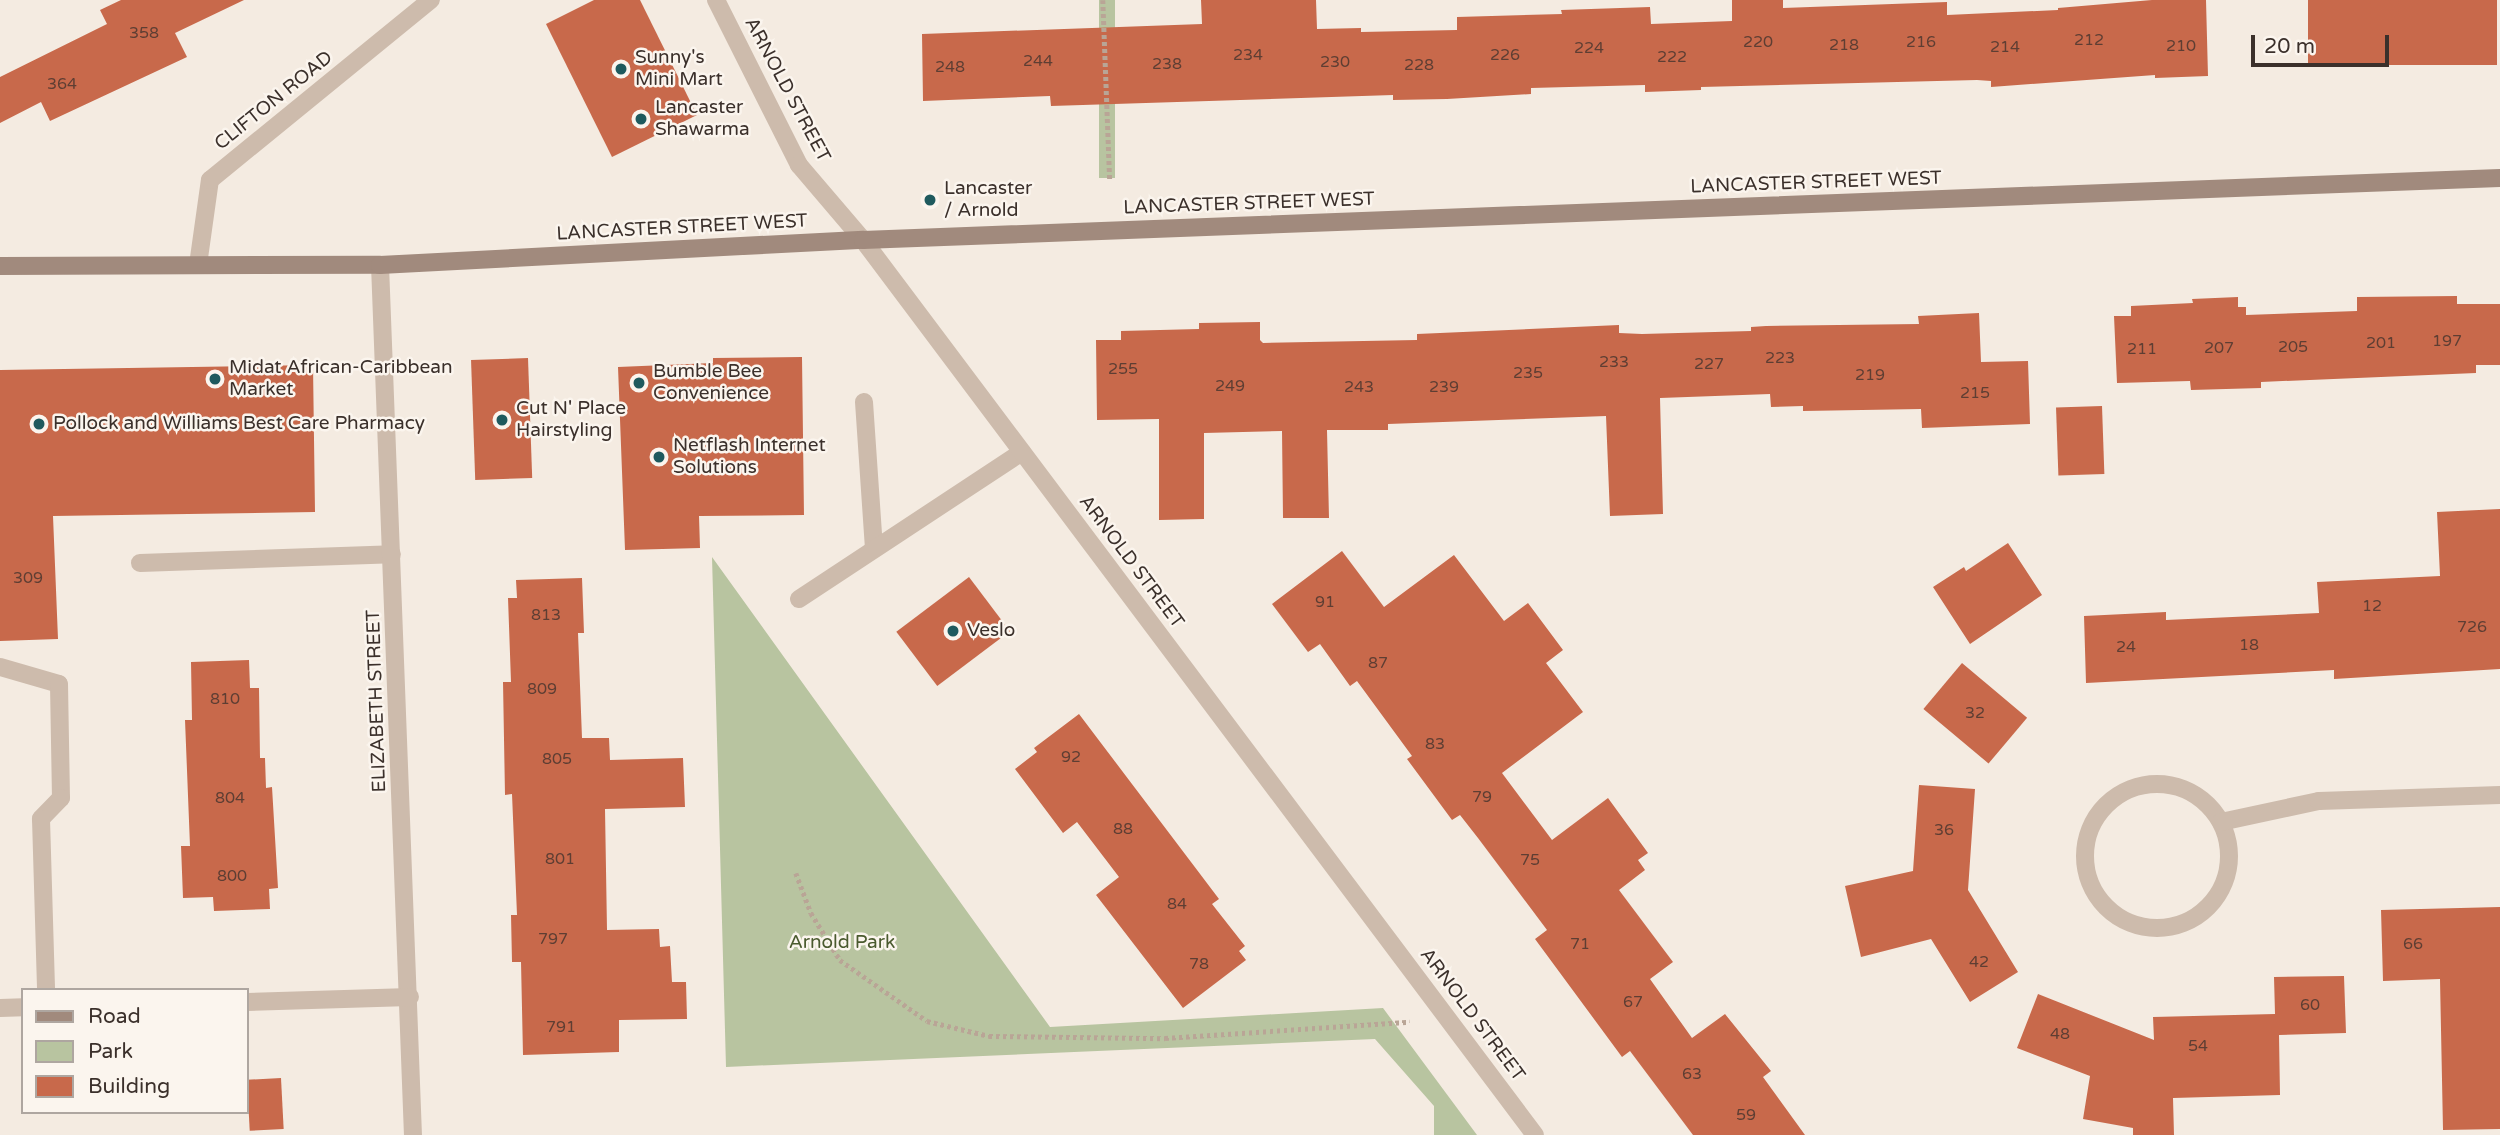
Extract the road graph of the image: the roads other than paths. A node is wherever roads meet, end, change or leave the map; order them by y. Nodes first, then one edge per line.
1 (431, 0) edge
2 (716, 0) edge
3 (2500, 178) edge
4 (863, 240) junction
5 (0, 265) edge
6 (198, 265) junction
7 (380, 265) junction
8 (864, 402) dead end
9 (1022, 452) junction
10 (874, 548) junction
11 (392, 554) junction
12 (140, 563) dead end
13 (799, 599) dead end
14 (0, 667) edge
15 (2500, 795) edge
16 (2221, 822) junction
17 (46, 988) edge
18 (410, 997) junction
19 (248, 1002) edge
20 (21, 1007) edge
21 (0, 1008) edge
22 (413, 1135) edge
23 (1535, 1135) edge

1 - 6 street, CLIFTON ROAD
2 - 4 street, ARNOLD STREET
3 - 4 main road, LANCASTER STREET WEST
4 - 7 main road, LANCASTER STREET WEST
4 - 9 street, ARNOLD STREET
5 - 6 main road, LANCASTER STREET WEST
6 - 7 main road, LANCASTER STREET WEST
7 - 11 street, ELIZABETH STREET
8 - 10 street
9 - 10 street
9 - 23 street, ARNOLD STREET
10 - 13 street
11 - 12 street
11 - 18 street, ELIZABETH STREET
14 - 17 street
15 - 16 street
16 - 16 street
18 - 19 street
18 - 22 street, ELIZABETH STREET
20 - 21 street

